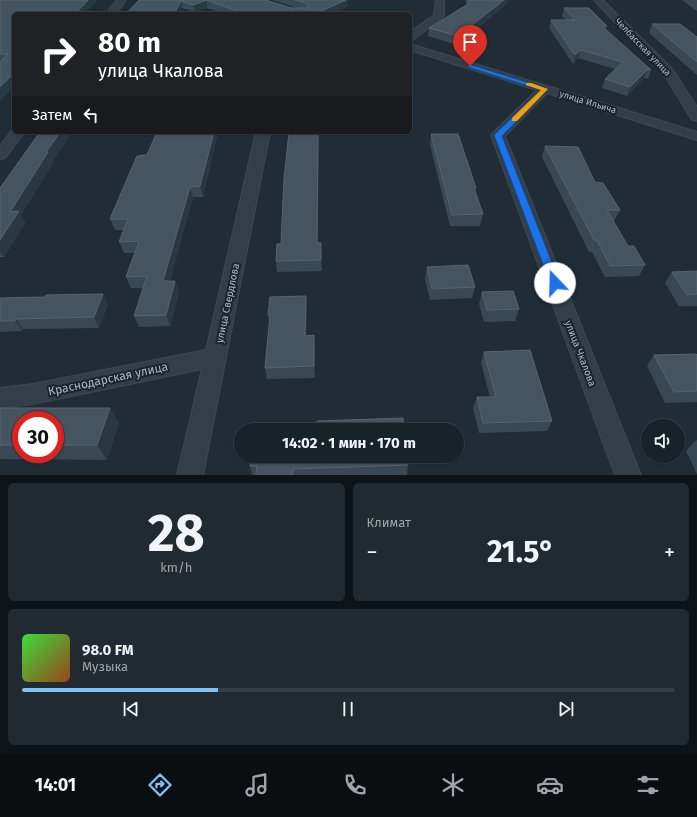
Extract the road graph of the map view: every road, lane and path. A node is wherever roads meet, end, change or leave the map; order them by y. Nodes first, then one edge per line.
1 (122, 0) edge
2 (440, 0) edge
3 (598, 0) edge
4 (113, 12) edge
5 (412, 36) edge
6 (412, 48) edge
7 (545, 89) junction
8 (697, 117) edge
9 (16, 134) edge
10 (263, 134) edge
11 (697, 136) edge
12 (0, 155) edge
13 (215, 357) junction
14 (0, 398) edge
15 (190, 475) edge
16 (628, 475) edge

1 - 4 street
2 - 5 street
3 - 8 street, Челбасская улица
6 - 7 street, улица Ильича
7 - 11 street, улица Ильича
7 - 16 street, улица Чкалова
9 - 12 street
10 - 13 street, улица Свердлова
13 - 14 street, Краснодарская улица
13 - 15 street, улица Свердлова

